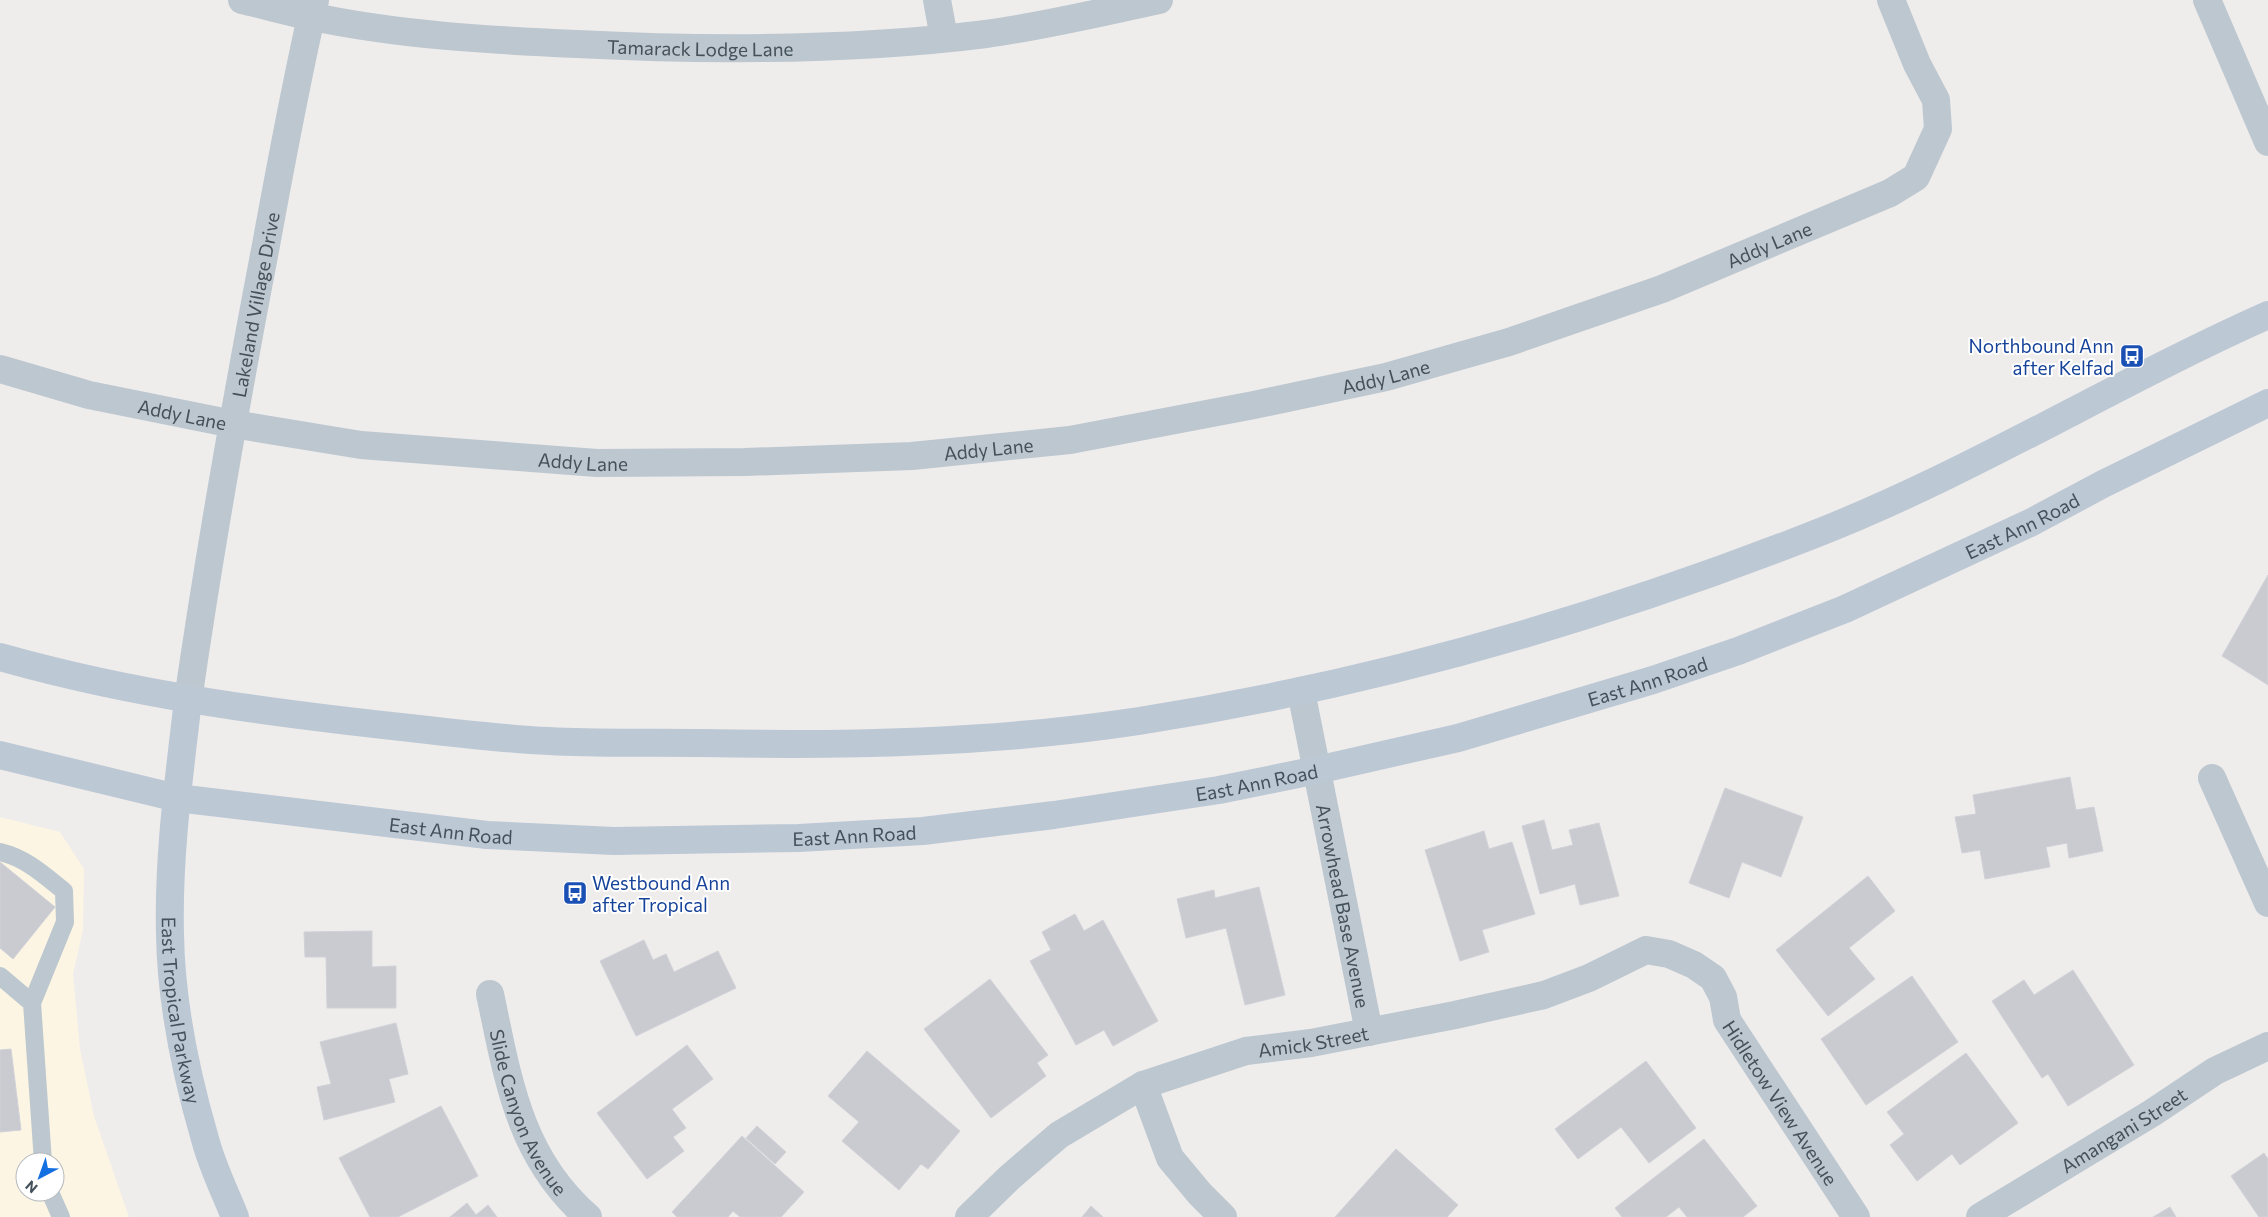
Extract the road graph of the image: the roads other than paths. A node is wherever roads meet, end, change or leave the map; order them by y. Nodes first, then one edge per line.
1 (242, 0) edge
2 (937, 0) edge
3 (1159, 0) edge
4 (1891, 0) edge
5 (2208, 0) edge
6 (313, 8) edge
7 (944, 38) junction
8 (2268, 142) edge
9 (2268, 315) edge
10 (0, 369) edge
11 (2268, 403) edge
12 (232, 424) junction
13 (0, 657) edge
14 (1301, 691) junction
15 (188, 700) junction
16 (0, 755) edge
17 (1317, 770) junction
18 (2212, 778) dead end
19 (176, 798) junction
20 (0, 852) edge
21 (2268, 903) edge
22 (1694, 965) joint
23 (0, 976) edge
24 (490, 994) dead end
25 (32, 1003) junction
26 (1369, 1032) junction
27 (2268, 1046) edge
28 (1143, 1085) junction
29 (42, 1152) edge
30 (54, 1202) edge
31 (61, 1217) edge
32 (235, 1217) edge
33 (588, 1217) edge
34 (969, 1217) edge
35 (1223, 1217) edge
36 (1856, 1217) edge
37 (1980, 1217) edge

1 - 6 street, Tamarack Lodge Lane
2 - 7 street
3 - 7 street, Tamarack Lodge Lane
4 - 12 street, Addy Lane
5 - 8 street
6 - 7 street, Tamarack Lodge Lane
6 - 12 street, Lakeland Village Drive
9 - 14 main road
10 - 12 street, Addy Lane
11 - 17 main road, East Ann Road
12 - 15 street, Lakeland Village Drive
13 - 15 main road
14 - 15 main road
14 - 17 street, Arrowhead Base Avenue
15 - 19 main road, East Tropical Parkway
16 - 19 main road
17 - 19 main road, East Ann Road
17 - 26 street, Arrowhead Base Avenue
18 - 21 street
19 - 32 main road, East Tropical Parkway
20 - 25 lane
22 - 26 street, Amick Street
22 - 36 street, Hidletow View Avenue
23 - 25 lane
24 - 33 street, Slide Canyon Avenue
25 - 29 lane
26 - 28 street, Amick Street
27 - 37 street, Amangani Street
28 - 34 street, Amick Street
28 - 35 street
30 - 31 lane

